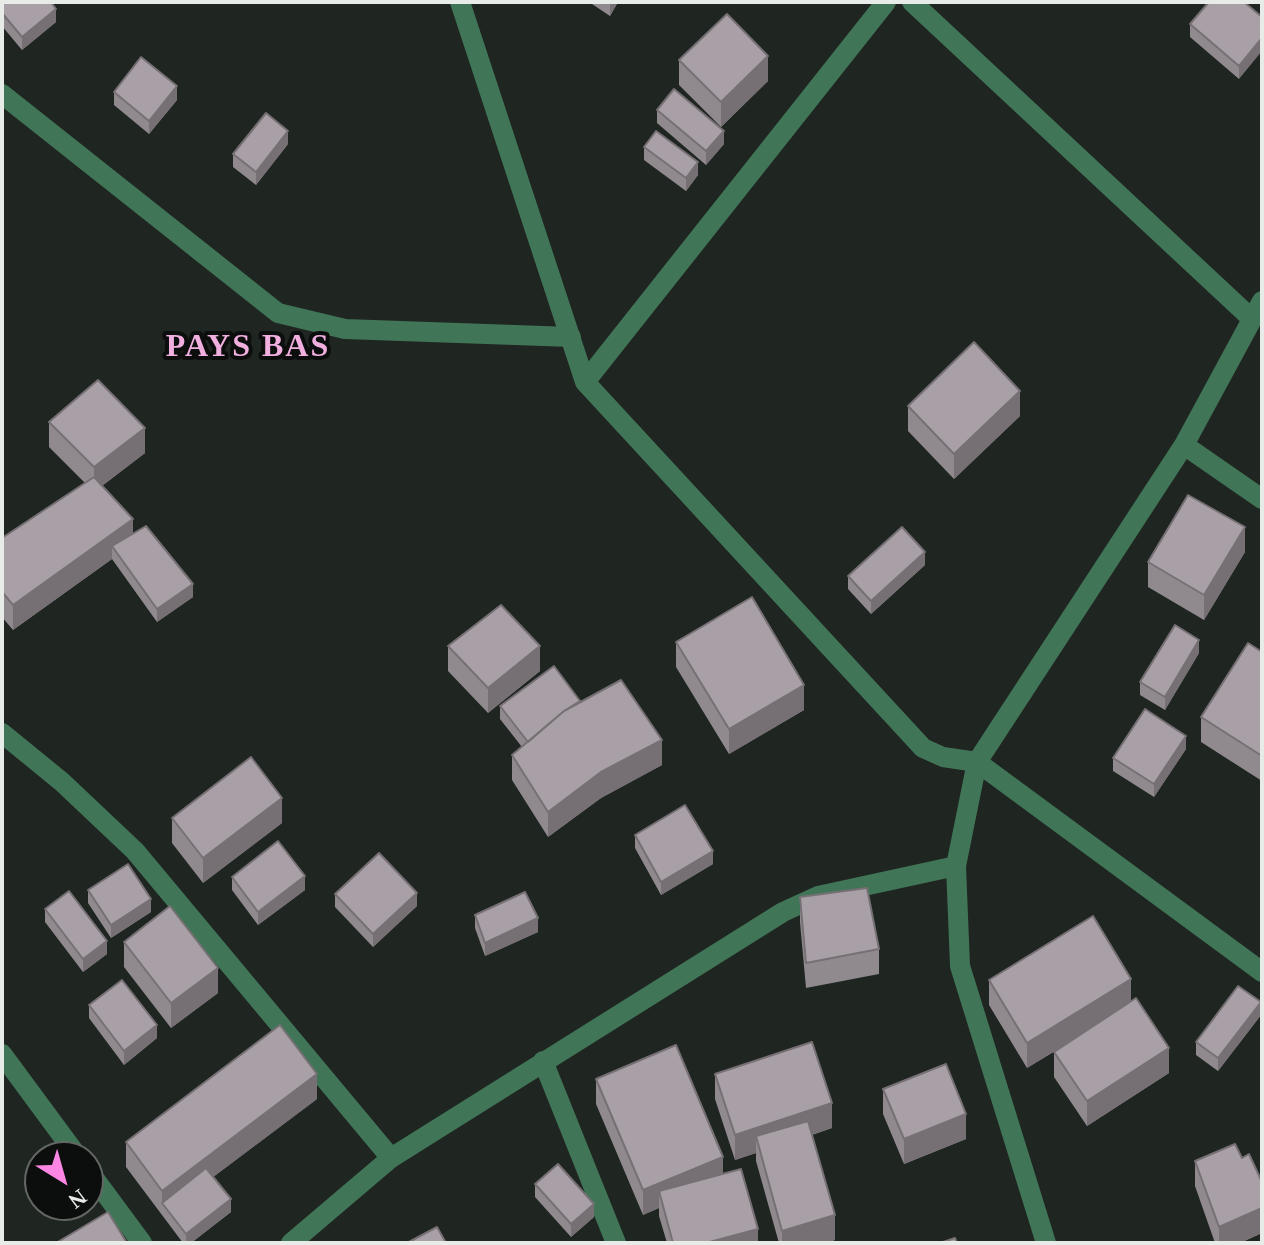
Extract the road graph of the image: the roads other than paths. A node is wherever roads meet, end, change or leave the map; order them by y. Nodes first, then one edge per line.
1 (460, 2) edge
2 (886, 2) edge
3 (912, 2) edge
4 (2, 94) edge
5 (1257, 310) edge
6 (571, 337) junction
7 (585, 382) junction
8 (1184, 445) junction
9 (1262, 499) edge
10 (2, 733) edge
11 (977, 762) junction
12 (956, 866) junction
13 (1262, 972) edge
14 (2, 1054) edge
15 (543, 1061) junction
16 (66, 1141) edge
17 (391, 1158) junction
18 (104, 1192) edge
19 (142, 1243) edge
20 (291, 1243) edge
21 (616, 1243) edge
22 (1046, 1243) edge

1 - 6 street
2 - 7 street
3 - 5 street
4 - 6 street
5 - 8 street
6 - 7 street
7 - 11 street
8 - 9 street
8 - 11 street
10 - 17 street
11 - 12 street
11 - 13 street
12 - 15 street
12 - 22 street
14 - 16 street
15 - 17 street
15 - 21 street
17 - 20 street
18 - 19 street

